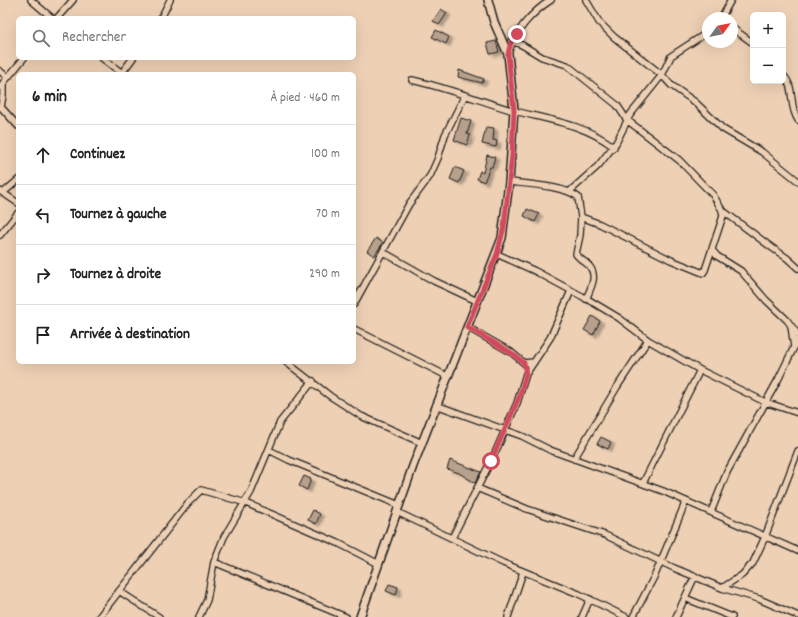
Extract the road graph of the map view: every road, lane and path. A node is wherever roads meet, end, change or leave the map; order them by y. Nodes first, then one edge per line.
1 (31, 0) edge
2 (73, 0) edge
3 (170, 0) edge
4 (488, 0) edge
5 (551, 0) edge
6 (586, 0) edge
7 (731, 0) edge
8 (724, 12) edge
9 (50, 16) edge
10 (59, 16) edge
11 (162, 16) edge
12 (738, 32) edge
13 (702, 36) edge
14 (750, 41) edge
15 (511, 42) junction
16 (508, 54) junction
17 (22, 60) edge
18 (104, 60) edge
19 (132, 60) edge
20 (0, 71) edge
21 (119, 72) edge
22 (122, 72) edge
23 (662, 75) junction
24 (7, 78) junction
25 (786, 79) edge
26 (412, 80) dead end
27 (2, 85) edge
28 (465, 95) junction
29 (0, 107) edge
30 (514, 110) junction
31 (627, 120) junction
32 (798, 120) edge
33 (16, 124) edge
34 (614, 147) junction
35 (798, 181) edge
36 (16, 182) edge
37 (509, 182) junction
38 (2, 192) edge
39 (569, 192) junction
40 (16, 202) edge
41 (722, 210) junction
42 (16, 215) edge
43 (581, 217) junction
44 (0, 235) edge
45 (712, 250) junction
46 (383, 252) junction
47 (497, 254) junction
48 (798, 268) edge
49 (571, 291) junction
50 (586, 299) junction
51 (356, 300) edge
52 (478, 301) junction
53 (791, 325) junction
54 (467, 327) junction
55 (356, 330) edge
56 (798, 334) edge
57 (798, 339) edge
58 (648, 340) junction
59 (794, 347) junction
60 (534, 362) junction
61 (524, 363) junction
62 (289, 364) edge
63 (700, 370) junction
64 (526, 374) junction
65 (447, 376) junction
66 (313, 381) junction
67 (765, 402) junction
68 (436, 405) junction
69 (798, 413) edge
70 (505, 431) junction
71 (422, 444) junction
72 (269, 450) junction
73 (798, 451) edge
74 (574, 459) junction
75 (643, 483) junction
76 (477, 488) junction
77 (686, 501) junction
78 (246, 503) junction
79 (398, 508) junction
80 (711, 512) junction
81 (765, 537) junction
82 (452, 538) junction
83 (798, 550) edge
84 (661, 560) junction
85 (214, 562) junction
86 (379, 564) junction
87 (523, 572) junction
88 (695, 576) junction
89 (722, 588) junction
90 (119, 591) junction
91 (686, 598) junction
92 (590, 599) junction
93 (798, 616) edge
94 (99, 617) edge
95 (159, 617) edge
96 (199, 617) edge
97 (346, 617) edge
98 (360, 617) edge
99 (508, 617) edge
100 (582, 617) edge
101 (626, 617) edge
102 (633, 617) edge
103 (676, 617) edge
104 (732, 617) edge

1 - 9 street
2 - 10 street
3 - 11 street
4 - 16 street
5 - 15 street
6 - 23 street
7 - 8 street
12 - 14 street
13 - 23 street
15 - 16 street
15 - 31 street
16 - 30 street
17 - 24 street
18 - 21 street
19 - 22 street
20 - 24 street
23 - 31 street
23 - 35 street
24 - 27 street
25 - 32 street
26 - 28 street
27 - 29 street
28 - 30 street
28 - 46 street
29 - 33 street
30 - 34 street
30 - 37 street
31 - 34 street
31 - 41 street
34 - 39 street
36 - 38 street
37 - 39 street
37 - 47 street
38 - 40 street
39 - 43 street
41 - 45 street
41 - 48 street
42 - 44 street
43 - 45 street
43 - 50 street
45 - 53 street
46 - 51 street
46 - 52 street
47 - 49 street
47 - 52 street
49 - 50 street
49 - 60 street
50 - 58 street
52 - 54 street
53 - 56 street
53 - 59 street
54 - 61 street
54 - 65 street
55 - 65 street
57 - 59 street
58 - 63 street
58 - 74 street
59 - 67 street
60 - 61 street
60 - 64 street
61 - 64 street
62 - 66 street
63 - 67 street
63 - 75 street
64 - 70 street
65 - 68 street
66 - 71 street
66 - 72 street
67 - 69 street
67 - 80 street
68 - 70 street
68 - 71 street
70 - 74 street
70 - 76 street
71 - 79 street
72 - 78 street
72 - 79 street
73 - 81 street
74 - 75 street
75 - 77 street
76 - 82 street
76 - 84 street
77 - 80 street
77 - 84 street
78 - 85 street
78 - 86 street
78 - 90 street
79 - 82 street
79 - 86 street
80 - 81 street
81 - 83 street
81 - 89 street
82 - 87 street
84 - 88 street
84 - 102 street
85 - 96 street
85 - 97 street
86 - 98 street
87 - 92 street
87 - 99 street
88 - 89 street
88 - 91 street
89 - 93 street
90 - 94 street
90 - 95 street
91 - 103 street
91 - 104 street
92 - 100 street
92 - 101 street

